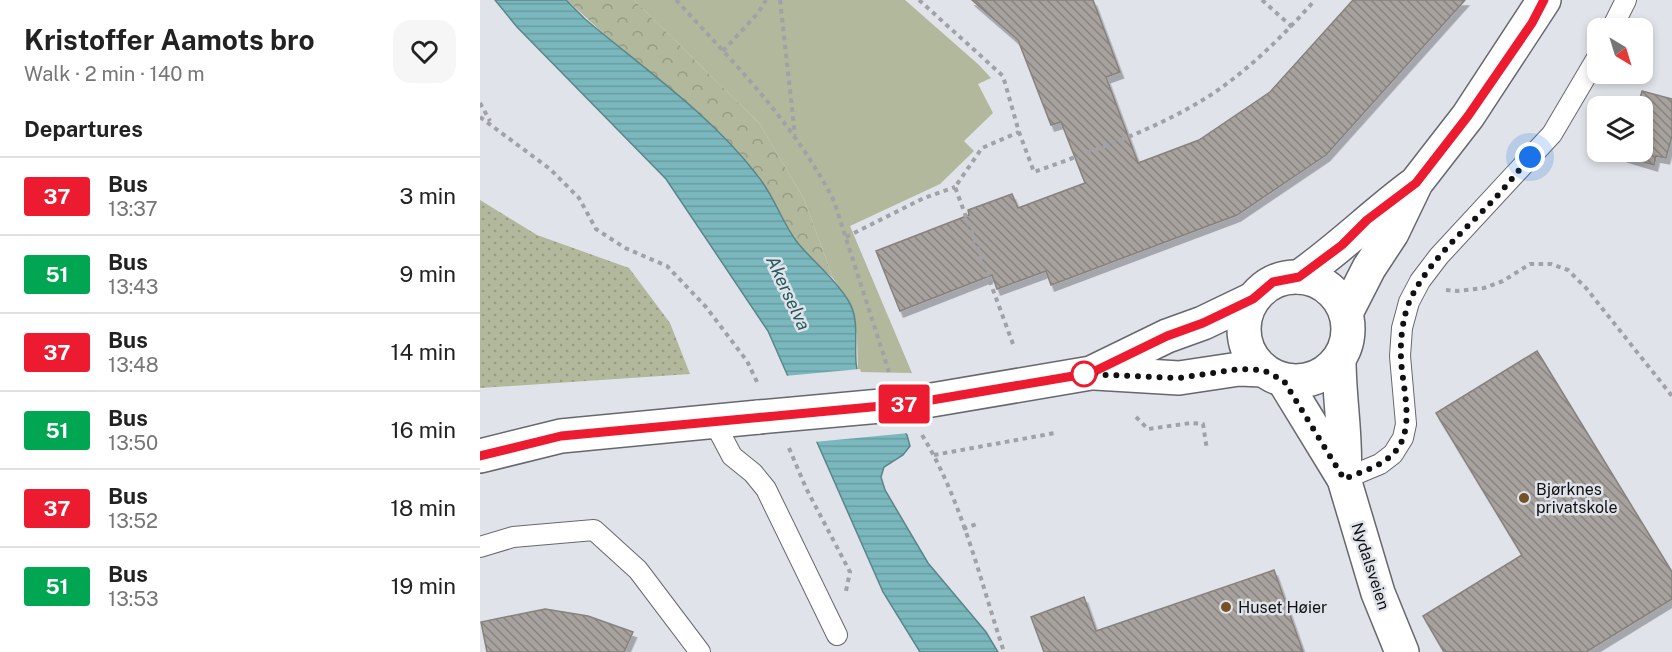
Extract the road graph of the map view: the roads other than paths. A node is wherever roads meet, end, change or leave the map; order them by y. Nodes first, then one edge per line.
1 (1544, 0) edge
2 (1626, 0) edge
3 (1617, 18) edge
4 (1587, 75) edge
5 (1416, 183) junction
6 (1299, 277) junction
7 (1253, 299) junction
8 (1346, 313) junction
9 (1339, 360) junction
10 (1091, 373) junction
11 (1274, 376) junction
12 (714, 422) junction
13 (480, 456) edge
14 (1344, 479) junction
15 (480, 547) edge
16 (837, 635) road end
17 (700, 652) edge
18 (1401, 652) edge

1 - 5 street
2 - 3 lane
4 - 14 lane
5 - 6 street
5 - 8 street
6 - 7 street
6 - 8 street
7 - 10 street
7 - 11 street
8 - 9 street
9 - 11 street
9 - 14 street, Nydalsveien
10 - 11 street
10 - 12 street, bridge
11 - 14 street, Nydalsveien
12 - 13 street
12 - 16 lane
14 - 18 street, Nydalsveien
15 - 17 lane

